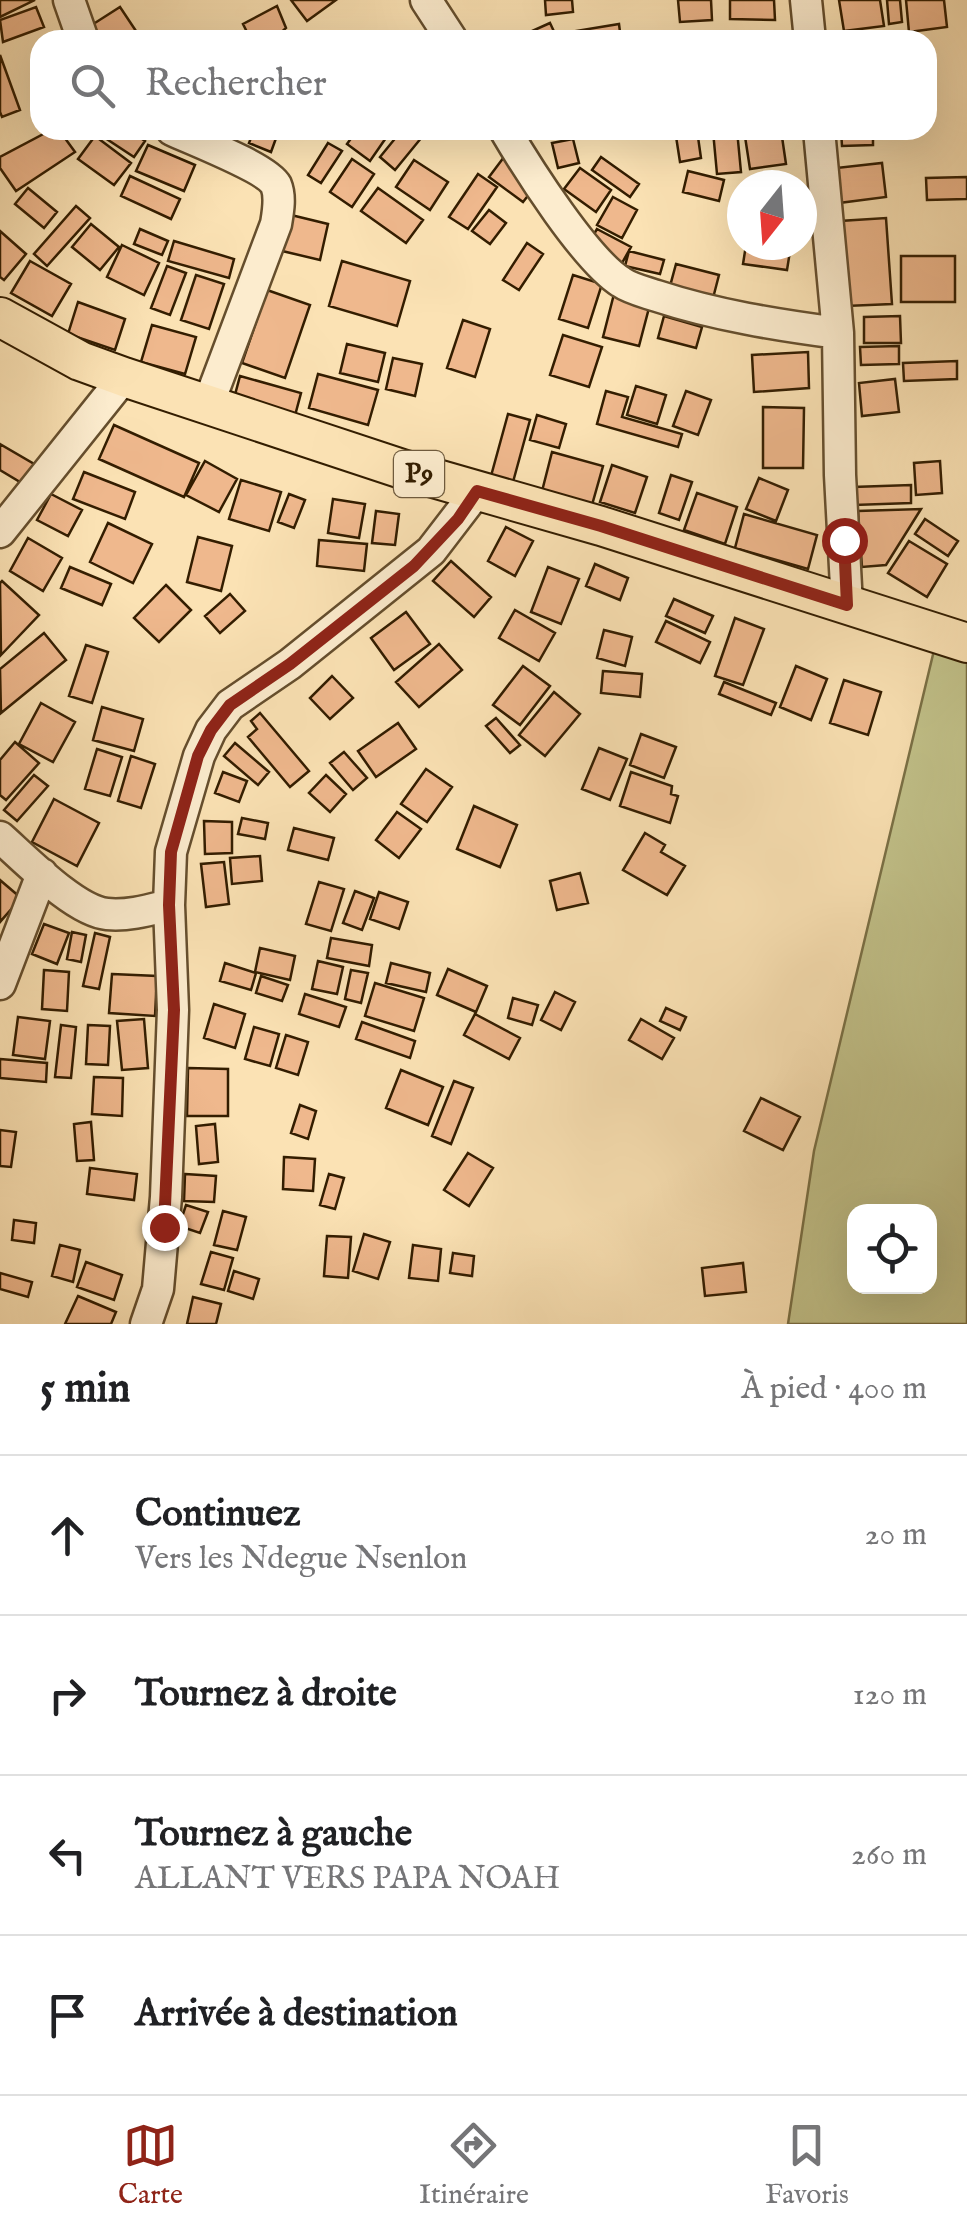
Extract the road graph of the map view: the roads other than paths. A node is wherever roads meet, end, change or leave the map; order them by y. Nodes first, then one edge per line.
1 (69, 0) edge
2 (426, 0) edge
3 (806, 0) edge
4 (80, 30) edge
5 (446, 30) edge
6 (809, 30) edge
7 (194, 140) edge
8 (511, 140) edge
9 (820, 140) edge
10 (0, 317) edge
11 (838, 333) junction
12 (124, 377) junction
13 (208, 405) junction
14 (477, 491) junction
15 (0, 532) edge
16 (847, 605) junction
17 (967, 644) edge
18 (0, 838) edge
19 (42, 874) junction
20 (169, 905) junction
21 (0, 984) edge
22 (146, 1324) edge

1 - 4 street
2 - 5 street
3 - 6 street
7 - 13 street
8 - 11 street
9 - 11 street
10 - 12 main road, P9
11 - 16 street
12 - 13 main road, P9
12 - 15 street
13 - 14 main road, P9
14 - 16 main road, P9
14 - 20 street
16 - 17 main road, P9
18 - 19 street
19 - 20 street
19 - 21 street
20 - 22 street

